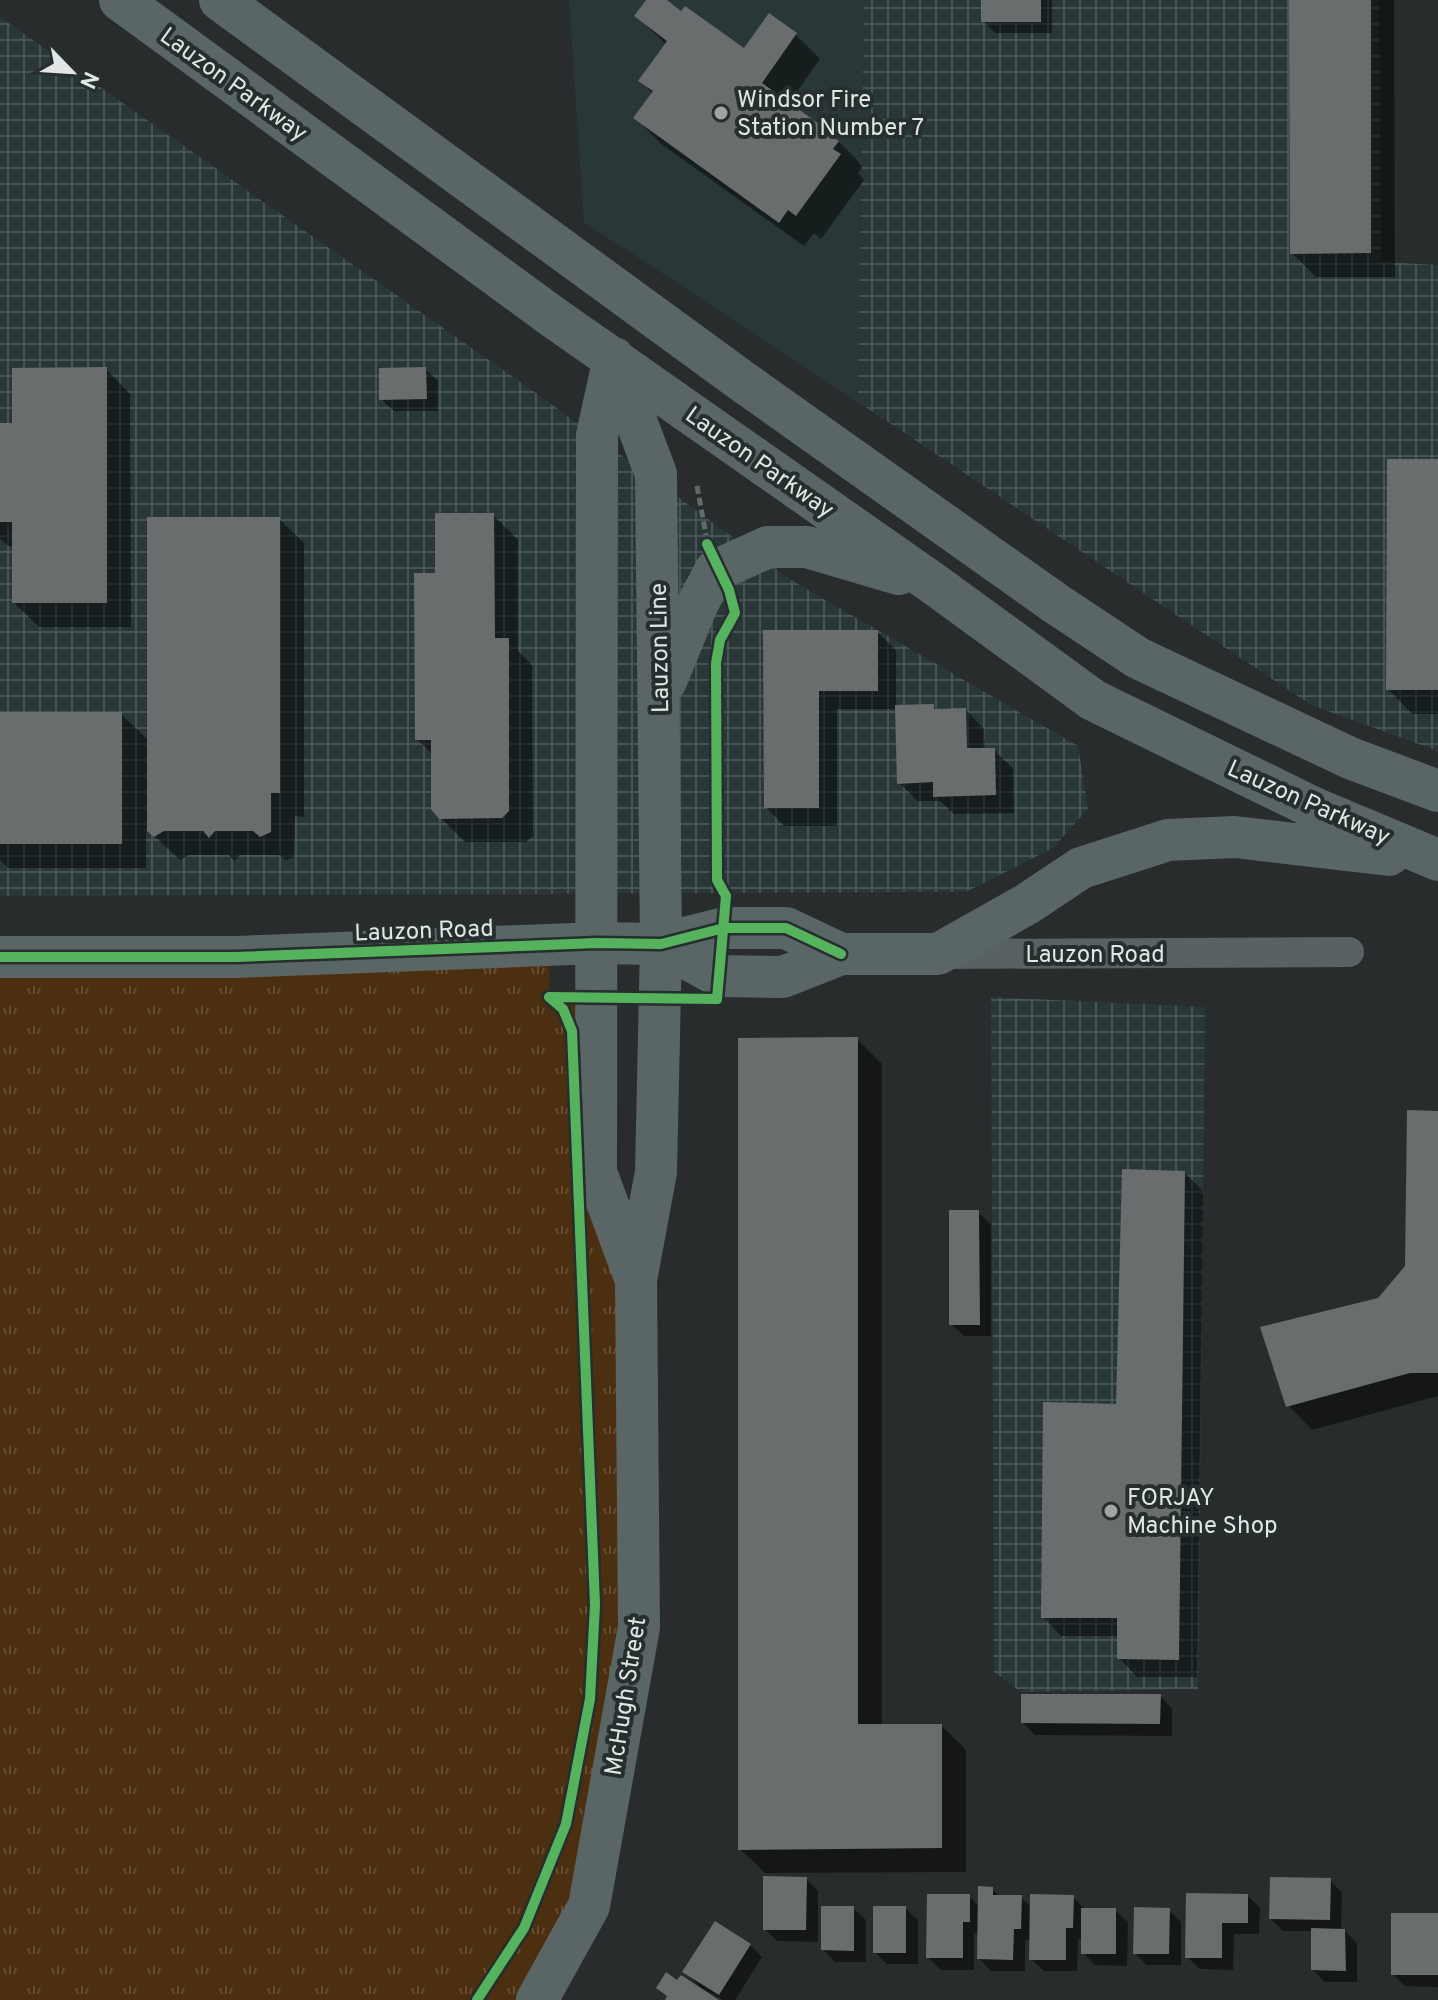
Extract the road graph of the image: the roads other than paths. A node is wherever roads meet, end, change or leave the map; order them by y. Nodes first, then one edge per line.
1 (120, 0) edge
2 (220, 0) edge
3 (648, 312) junction
4 (613, 360) junction
5 (934, 584) junction
6 (660, 697) junction
7 (1438, 791) edge
8 (1438, 860) edge
9 (597, 943) junction
10 (661, 944) junction
11 (1349, 952) dead end
12 (938, 954) junction
13 (0, 957) edge
14 (636, 1280) junction
15 (537, 2000) edge

1 - 4 main road, Lauzon Parkway
2 - 3 main road
3 - 4 main road
3 - 7 main road
4 - 5 main road, Lauzon Parkway
4 - 6 main road, Lauzon Line
4 - 9 main road
5 - 6 main road
5 - 8 main road, Lauzon Parkway
6 - 10 main road, Lauzon Line
8 - 12 main road
9 - 10 main road, Lauzon Road
9 - 13 main road, Lauzon Road
9 - 14 main road, McHugh Street
10 - 12 main road, Lauzon Road
10 - 14 main road, McHugh Street
11 - 12 street, Lauzon Road
14 - 15 main road, McHugh Street

